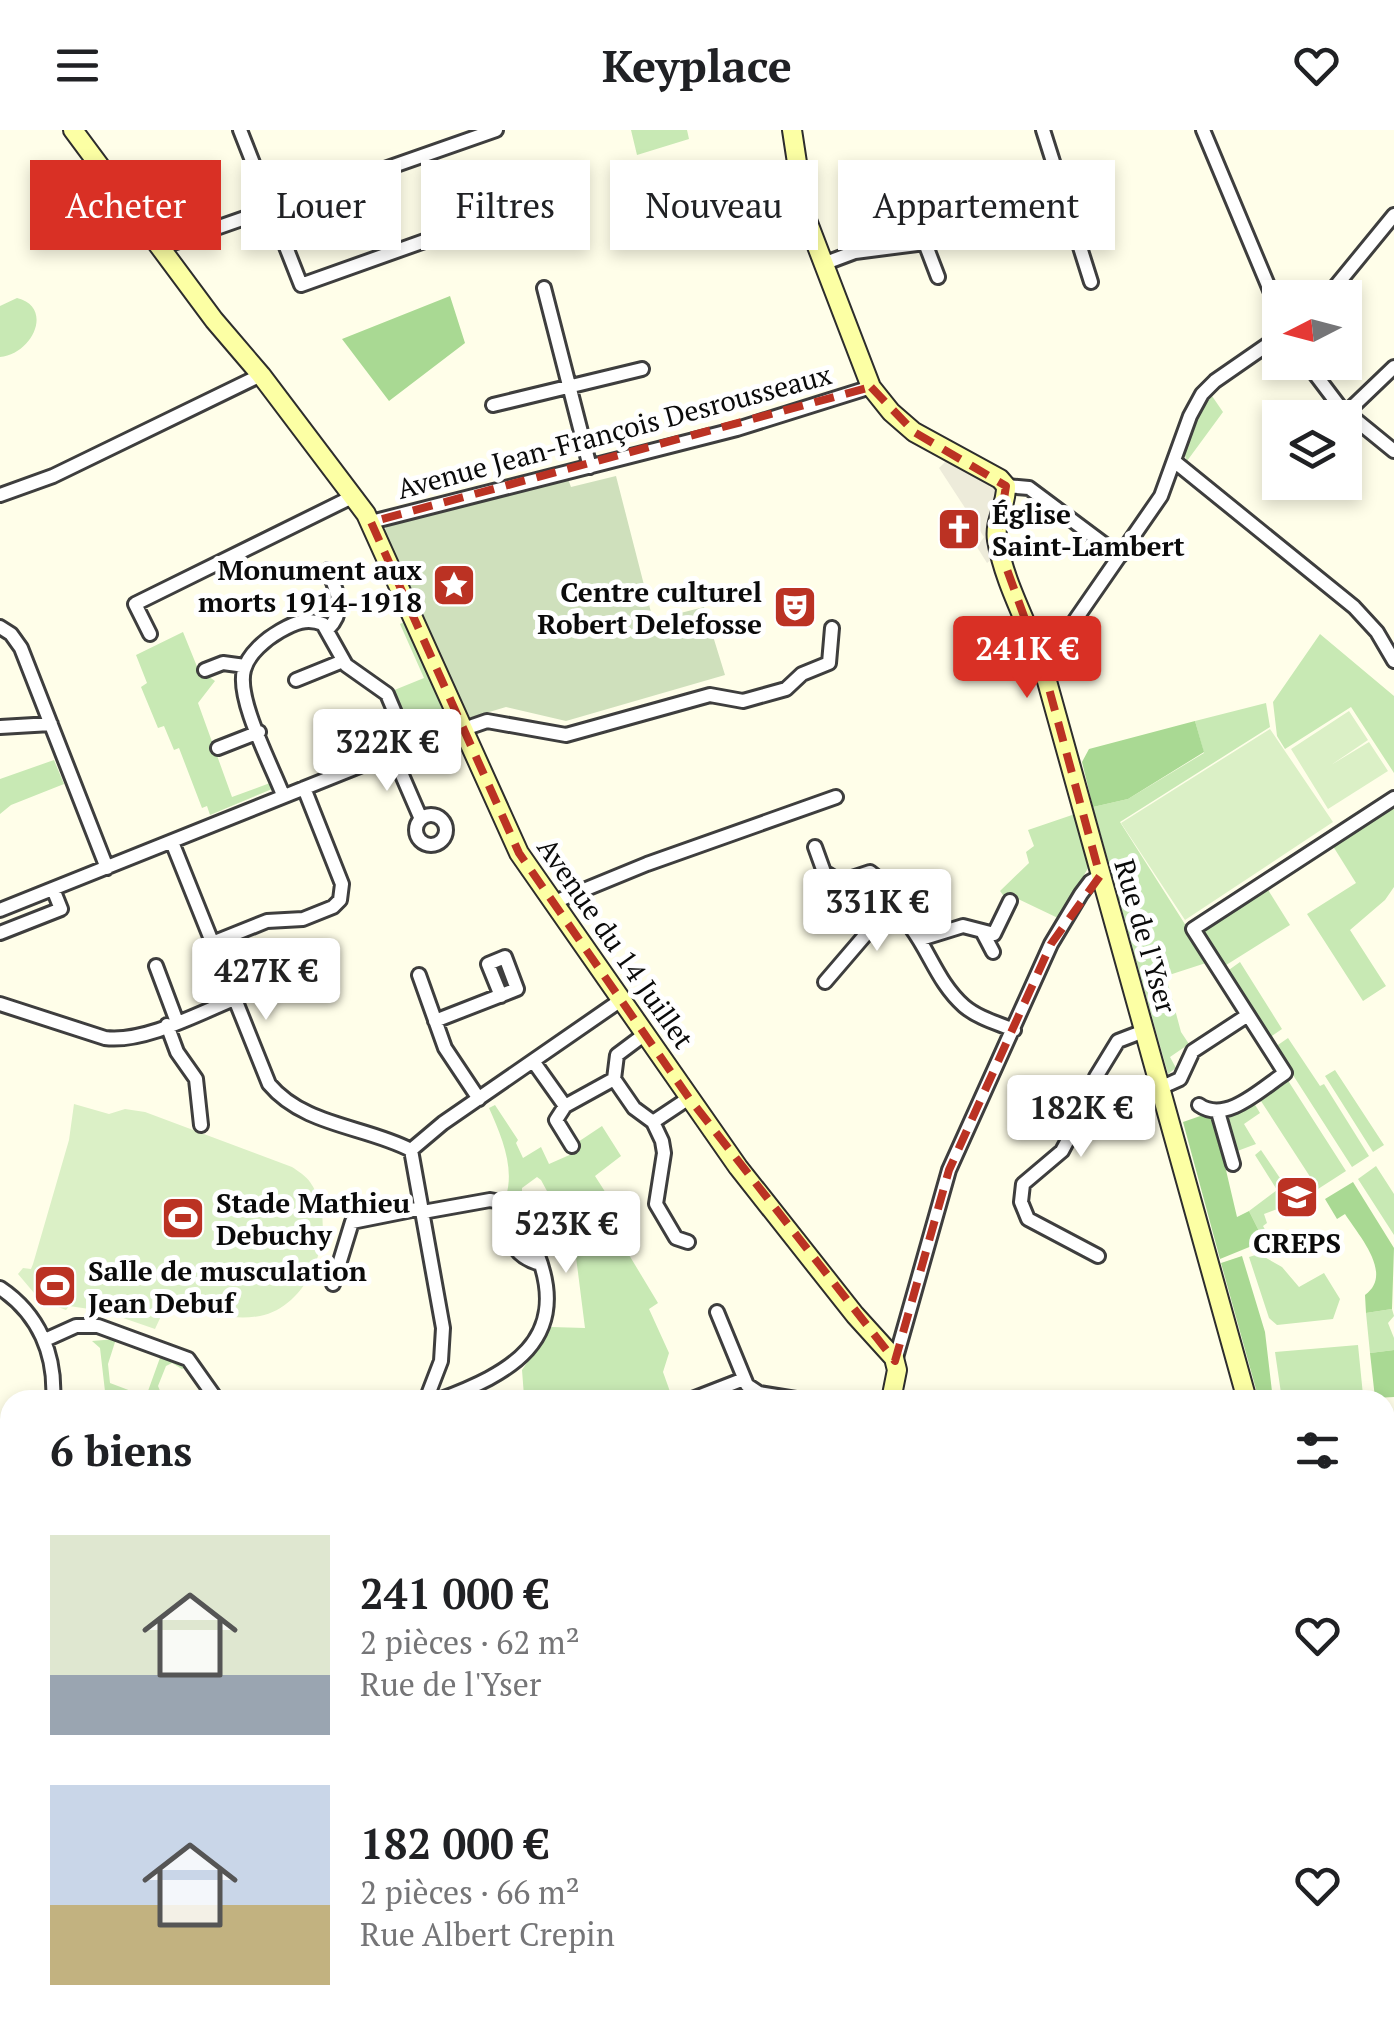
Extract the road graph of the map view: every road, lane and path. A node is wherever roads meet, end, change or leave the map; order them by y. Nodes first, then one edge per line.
1 (73, 130) edge
2 (240, 130) edge
3 (496, 130) edge
4 (792, 130) edge
5 (1042, 130) edge
6 (1203, 130) edge
7 (95, 160) edge
8 (252, 160) edge
9 (1052, 160) edge
10 (401, 163) edge
11 (1394, 215) edge
12 (161, 250) edge
13 (288, 250) edge
14 (399, 250) edge
15 (871, 250) edge
16 (928, 250) edge
17 (1081, 250) edge
18 (823, 264) junction
19 (938, 277) dead end
20 (1266, 280) edge
21 (1341, 280) edge
22 (1091, 282) dead end
23 (544, 288) dead end
24 (1262, 349) edge
25 (1394, 367) edge
26 (642, 369) dead end
27 (261, 376) junction
28 (1320, 380) edge
29 (569, 387) junction
30 (870, 387) junction
31 (1336, 400) edge
32 (1360, 400) edge
33 (493, 406) dead end
34 (1362, 426) edge
35 (1394, 451) edge
36 (1174, 460) junction
37 (590, 467) junction
38 (1006, 486) junction
39 (0, 494) edge
40 (352, 497) junction
41 (370, 522) junction
42 (1120, 556) junction
43 (328, 570) dead end
44 (0, 627) edge
45 (832, 628) dead end
46 (328, 629) junction
47 (150, 634) dead end
48 (1041, 659) junction
49 (343, 661) junction
50 (1394, 661) edge
51 (246, 666) junction
52 (205, 670) dead end
53 (296, 680) dead end
54 (51, 724) junction
55 (463, 727) junction
56 (0, 728) edge
57 (259, 732) junction
58 (409, 746) junction
59 (218, 748) dead end
60 (392, 752) junction
61 (304, 788) junction
62 (284, 795) junction
63 (836, 796) dead end
64 (1394, 798) edge
65 (420, 819) dead end
66 (172, 842) junction
67 (815, 847) dead end
68 (107, 868) junction
69 (1100, 876) junction
70 (842, 883) junction
71 (53, 889) junction
72 (1010, 901) dead end
73 (552, 902) junction
74 (884, 902) junction
75 (0, 910) edge
76 (860, 910) junction
77 (0, 933) edge
78 (983, 933) junction
79 (921, 939) junction
80 (212, 942) junction
81 (993, 952) dead end
82 (156, 966) dead end
83 (418, 975) dead end
84 (825, 982) dead end
85 (500, 996) dead end
86 (234, 1000) junction
87 (620, 1000) junction
88 (0, 1004) edge
89 (1248, 1015) junction
90 (435, 1021) junction
91 (172, 1023) junction
92 (1014, 1030) junction
93 (1144, 1031) junction
94 (645, 1034) junction
95 (534, 1060) junction
96 (614, 1079) junction
97 (1160, 1088) junction
98 (479, 1098) junction
99 (689, 1098) junction
100 (1199, 1105) dead end
101 (565, 1106) junction
102 (1218, 1112) junction
103 (652, 1122) junction
104 (201, 1125) dead end
105 (572, 1146) dead end
106 (411, 1150) junction
107 (1233, 1164) dead end
108 (422, 1210) junction
109 (688, 1242) dead end
110 (1098, 1256) dead end
111 (333, 1284) dead end
112 (0, 1288) edge
113 (717, 1312) dead end
114 (44, 1340) junction
115 (895, 1361) junction
116 (744, 1378) junction
117 (53, 1390) edge
118 (210, 1390) edge
119 (430, 1390) edge
120 (474, 1390) edge
121 (715, 1390) edge
122 (752, 1390) edge
123 (893, 1390) edge
124 (1245, 1390) edge

1 - 7 street, Avenue du 14 Juillet
2 - 8 street
3 - 10 street
4 - 18 street
5 - 9 street
6 - 20 street
11 - 21 street
12 - 27 street, Avenue du 14 Juillet
13 - 14 street
15 - 18 street
16 - 19 street
17 - 22 street
18 - 30 street
23 - 29 street
24 - 36 street
25 - 32 street
26 - 29 street
27 - 39 street
27 - 40 street, Avenue du 14 Juillet
28 - 31 street
29 - 33 street
29 - 37 street
30 - 37 street, Avenue Jean-François Desrousseaux
30 - 38 street
34 - 35 street
36 - 42 street
36 - 50 street
37 - 41 street, Avenue Jean-François Desrousseaux
38 - 42 street
38 - 48 street, Rue de l'Yser
40 - 41 street, Avenue du 14 Juillet
40 - 47 street
41 - 55 street, Avenue du 14 Juillet
42 - 48 street
43 - 46 street
44 - 54 street
45 - 55 street
46 - 49 street
46 - 51 street
48 - 69 street, Rue de l'Yser
49 - 53 street
49 - 58 street
51 - 52 street
51 - 57 street
54 - 56 street
54 - 68 street
55 - 58 street
55 - 73 street, Avenue du 14 Juillet
57 - 59 street
57 - 62 street
58 - 60 street
60 - 61 street
60 - 65 street
61 - 62 street
61 - 80 street
62 - 66 street
63 - 73 street
64 - 89 street
66 - 68 street
66 - 80 street
67 - 70 street
68 - 71 street
69 - 92 street
69 - 93 street, Rue de l'Yser
70 - 74 street
70 - 76 street
71 - 75 street
71 - 77 street
72 - 78 street
73 - 87 street, Avenue du 14 Juillet
74 - 76 street
74 - 79 street
76 - 84 street
78 - 79 street
78 - 81 street
79 - 92 street
80 - 86 street
82 - 91 street
83 - 90 street
85 - 90 street
86 - 91 street
86 - 106 street
87 - 94 street, Avenue du 14 Juillet
87 - 95 street
88 - 91 street
89 - 97 street
89 - 102 street
90 - 98 street
91 - 104 street
92 - 115 street
93 - 97 street, Rue de l'Yser
93 - 110 street
94 - 96 street
94 - 99 street, Avenue du 14 Juillet
95 - 98 street
95 - 101 street
96 - 101 street
96 - 103 street
97 - 124 street, Rue de l'Yser
98 - 106 street
99 - 103 street
99 - 115 street, Avenue du 14 Juillet
100 - 102 street
101 - 105 street
102 - 107 street
103 - 109 street
106 - 108 street
108 - 111 street
108 - 119 street
108 - 120 street
112 - 114 street
113 - 116 street
114 - 117 street
114 - 118 street
115 - 123 street
116 - 121 street
116 - 122 street

